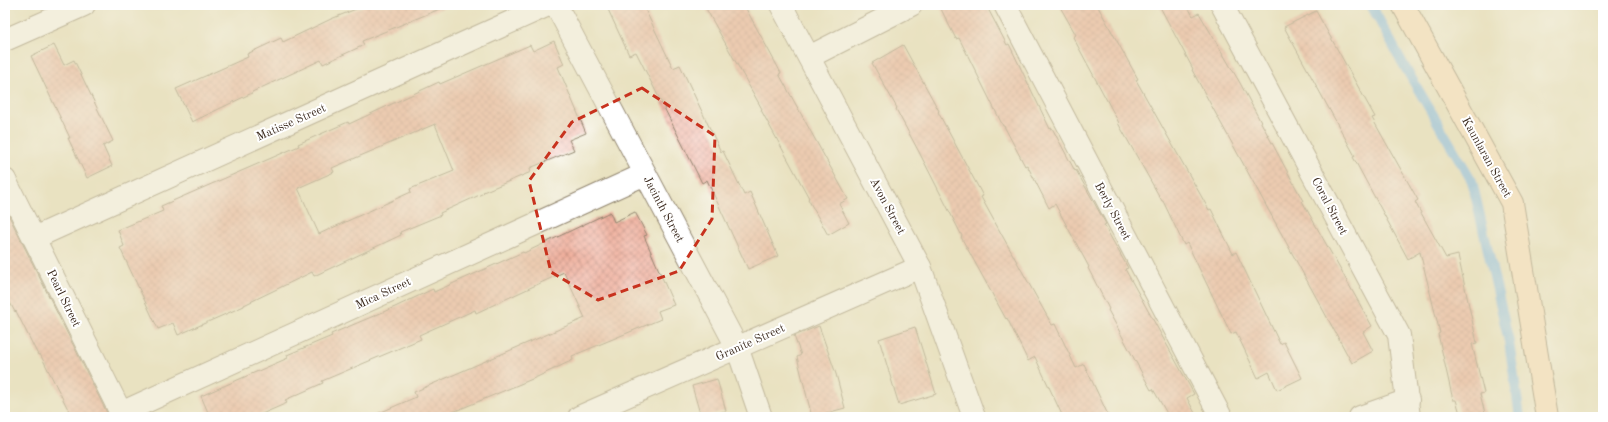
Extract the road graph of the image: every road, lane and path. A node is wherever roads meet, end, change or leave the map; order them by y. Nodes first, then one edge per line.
1 (84, 5) edge
2 (548, 5) edge
3 (556, 5) edge
4 (781, 5) edge
5 (911, 5) edge
6 (1005, 5) edge
7 (1222, 5) edge
8 (1402, 5) edge
9 (5, 40) edge
10 (809, 57) junction
11 (645, 174) junction
12 (5, 180) edge
13 (34, 238) junction
14 (920, 267) junction
15 (737, 348) junction
16 (1408, 409) edge
17 (122, 415) edge
18 (579, 417) edge
19 (761, 417) edge
20 (974, 417) edge
21 (1221, 417) edge
22 (1360, 417) edge
23 (1547, 417) edge

1 - 9 street
2 - 13 street, Matisse Street
3 - 11 street, Jacinth Street
4 - 10 street, Avon Street
5 - 10 street
6 - 21 street, Berly Street
7 - 16 street, Coral Street
8 - 23 street, Kaunlaran Street
10 - 14 street, Avon Street
11 - 15 street, Jacinth Street
11 - 17 street, Mica Street
12 - 13 street, Pearl Street
13 - 17 street, Pearl Street
14 - 15 street, Granite Street
14 - 20 street, Avon Street
15 - 18 street, Granite Street
15 - 19 street, Jacinth Street
16 - 22 street

